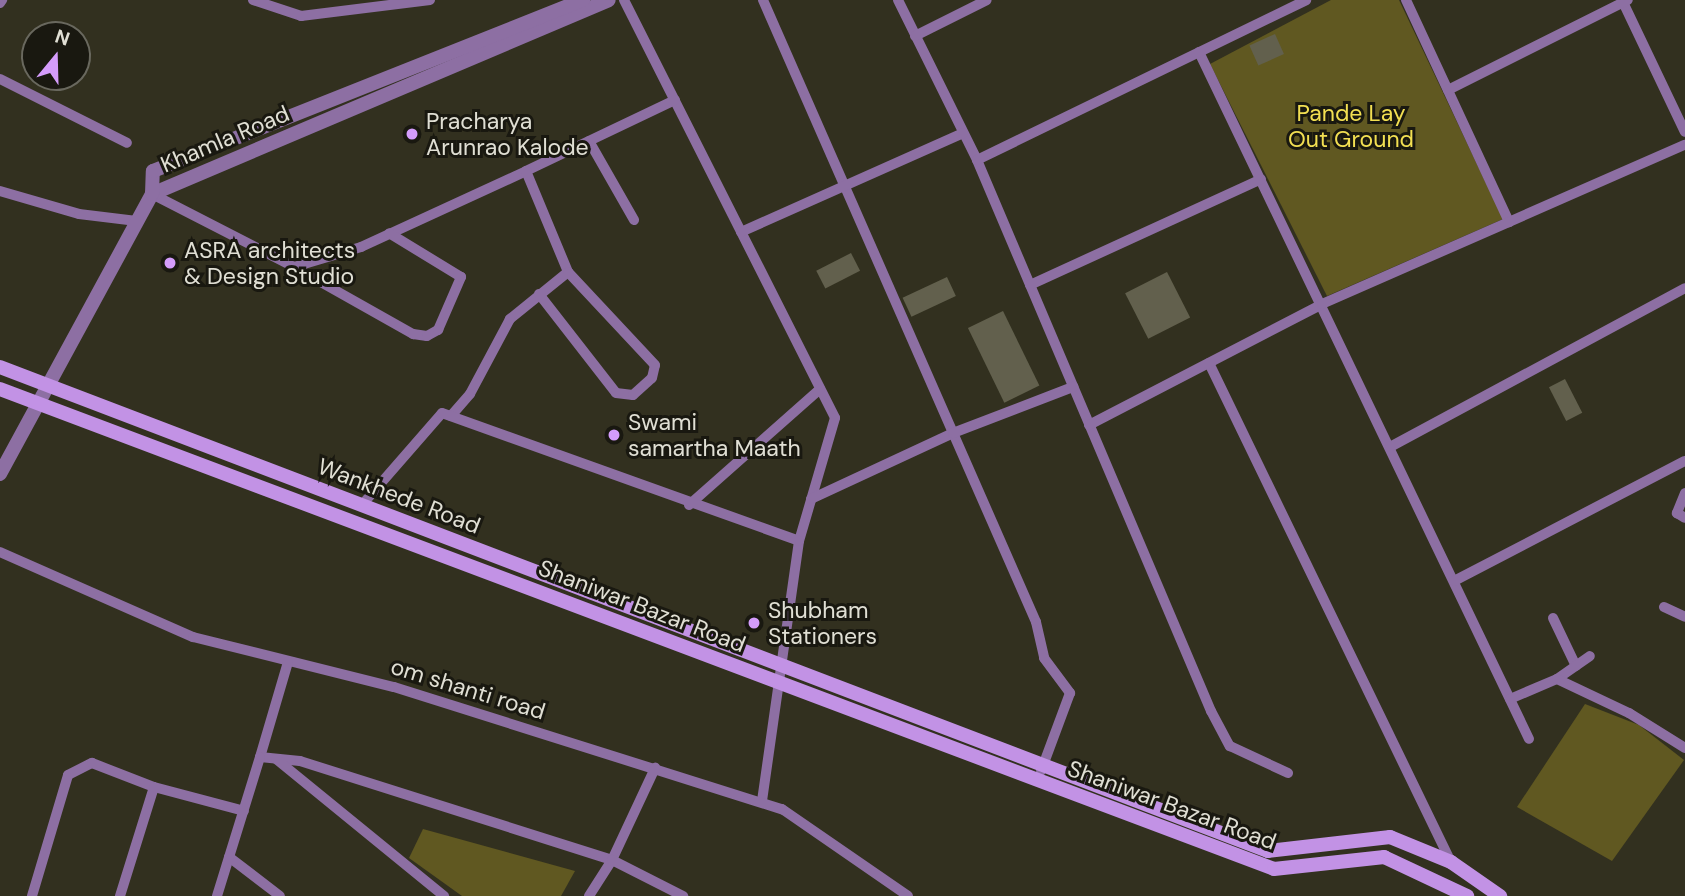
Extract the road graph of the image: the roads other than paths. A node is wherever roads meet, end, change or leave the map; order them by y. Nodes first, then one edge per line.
1 (253, 0) edge
2 (430, 0) edge
3 (556, 0) edge
4 (608, 0) edge
5 (624, 0) edge
6 (763, 0) edge
7 (898, 0) edge
8 (987, 0) edge
9 (1306, 0) edge
10 (1406, 0) edge
11 (1624, 1) edge
12 (578, 2) edge
13 (1285, 4) edge
14 (915, 36) junction
15 (1199, 52) junction
16 (0, 79) edge
17 (1448, 90) junction
18 (675, 100) junction
19 (1685, 132) edge
20 (963, 133) junction
21 (589, 141) junction
22 (127, 143) dead end
23 (1685, 145) edge
24 (976, 160) junction
25 (526, 171) junction
26 (1261, 179) junction
27 (844, 185) junction
28 (0, 191) edge
29 (152, 194) junction
30 (634, 220) dead end
31 (137, 221) junction
32 (1509, 222) junction
33 (741, 232) junction
34 (390, 233) junction
35 (294, 267) junction
36 (569, 269) junction
37 (1030, 285) junction
38 (1685, 288) edge
39 (539, 293) junction
40 (1322, 303) junction
41 (660, 362) dead end
42 (1209, 363) junction
43 (0, 367) edge
44 (48, 386) junction
45 (1073, 387) junction
46 (0, 389) edge
47 (820, 389) junction
48 (38, 404) junction
49 (451, 416) junction
50 (1089, 425) junction
51 (953, 433) junction
52 (1390, 447) junction
53 (1685, 461) edge
54 (0, 474) edge
55 (1685, 493) edge
56 (811, 499) junction
57 (689, 505) junction
58 (361, 506) junction
59 (1685, 518) edge
60 (799, 541) junction
61 (0, 552) edge
62 (1454, 581) junction
63 (1664, 607) dead end
64 (1685, 617) edge
65 (1553, 618) dead end
66 (1590, 656) dead end
67 (288, 663) junction
68 (1576, 666) junction
69 (783, 667) junction
70 (1558, 679) junction
71 (783, 683) junction
72 (1510, 699) junction
73 (1529, 739) dead end
74 (1685, 748) edge
75 (260, 757) junction
76 (276, 759) junction
77 (1043, 765) junction
78 (655, 768) junction
79 (1289, 773) dead end
80 (1038, 779) junction
81 (155, 787) junction
82 (762, 802) junction
83 (244, 811) junction
84 (229, 857) junction
85 (612, 860) junction
86 (1451, 862) junction
87 (32, 896) edge
88 (120, 896) edge
89 (217, 896) edge
90 (280, 896) edge
91 (444, 896) edge
92 (589, 896) edge
93 (682, 896) edge
94 (908, 896) edge
95 (1467, 896) edge
96 (1500, 896) edge

1 - 2 street
3 - 12 street
4 - 29 street, Khamla Road
5 - 18 street
6 - 27 street
7 - 14 street
8 - 14 street
9 - 13 street
10 - 17 street
11 - 17 street
11 - 19 street
12 - 29 street, Khamla Road
13 - 15 street
14 - 20 street
15 - 24 street
15 - 26 street
16 - 22 street
17 - 32 street
18 - 21 street
18 - 33 street
20 - 24 street
20 - 27 street
21 - 25 street
21 - 30 street
23 - 32 street
24 - 37 street
25 - 34 street
25 - 36 street
26 - 37 street
26 - 40 street
27 - 33 street
27 - 51 street
28 - 31 street
29 - 31 street
29 - 35 street
31 - 44 street
32 - 40 street
33 - 47 street
34 - 35 street
34 - 35 street
36 - 39 street
36 - 39 street
36 - 41 street
37 - 45 street
38 - 52 street
39 - 49 street
40 - 42 street
40 - 52 street
42 - 50 street
42 - 86 street
43 - 44 main road, Wankhede Road
44 - 48 street
44 - 58 main road, Wankhede Road
45 - 50 street
45 - 51 street
46 - 48 main road, Shaniwar Bazar Road
47 - 56 street
47 - 57 street
48 - 54 street
48 - 71 main road, Shaniwar Bazar Road
49 - 57 street
49 - 58 street
50 - 79 street
51 - 56 street
51 - 77 street
52 - 62 street
53 - 62 street
55 - 59 street
56 - 60 street
57 - 60 street
58 - 69 main road, Wankhede Road
60 - 69 street
61 - 67 street, om shanti road
62 - 72 street
63 - 64 street
65 - 68 street
66 - 68 street
67 - 75 street
67 - 78 street, om shanti road
68 - 70 street
69 - 71 street
69 - 77 main road, Shaniwar Bazar Road
70 - 72 street
70 - 74 street
71 - 80 main road, Shaniwar Bazar Road
71 - 82 street
72 - 73 street
75 - 76 street
75 - 83 street
76 - 85 street
76 - 91 street
77 - 80 street
77 - 86 main road, Shaniwar Bazar Road
78 - 82 street, om shanti road
78 - 85 street
80 - 95 main road, Shaniwar Bazar Road
81 - 83 street
81 - 87 street
81 - 88 street
82 - 94 street, om shanti road
83 - 84 street
84 - 89 street
84 - 90 street
85 - 92 street
85 - 93 street
86 - 96 main road, Shaniwar Bazar Road

